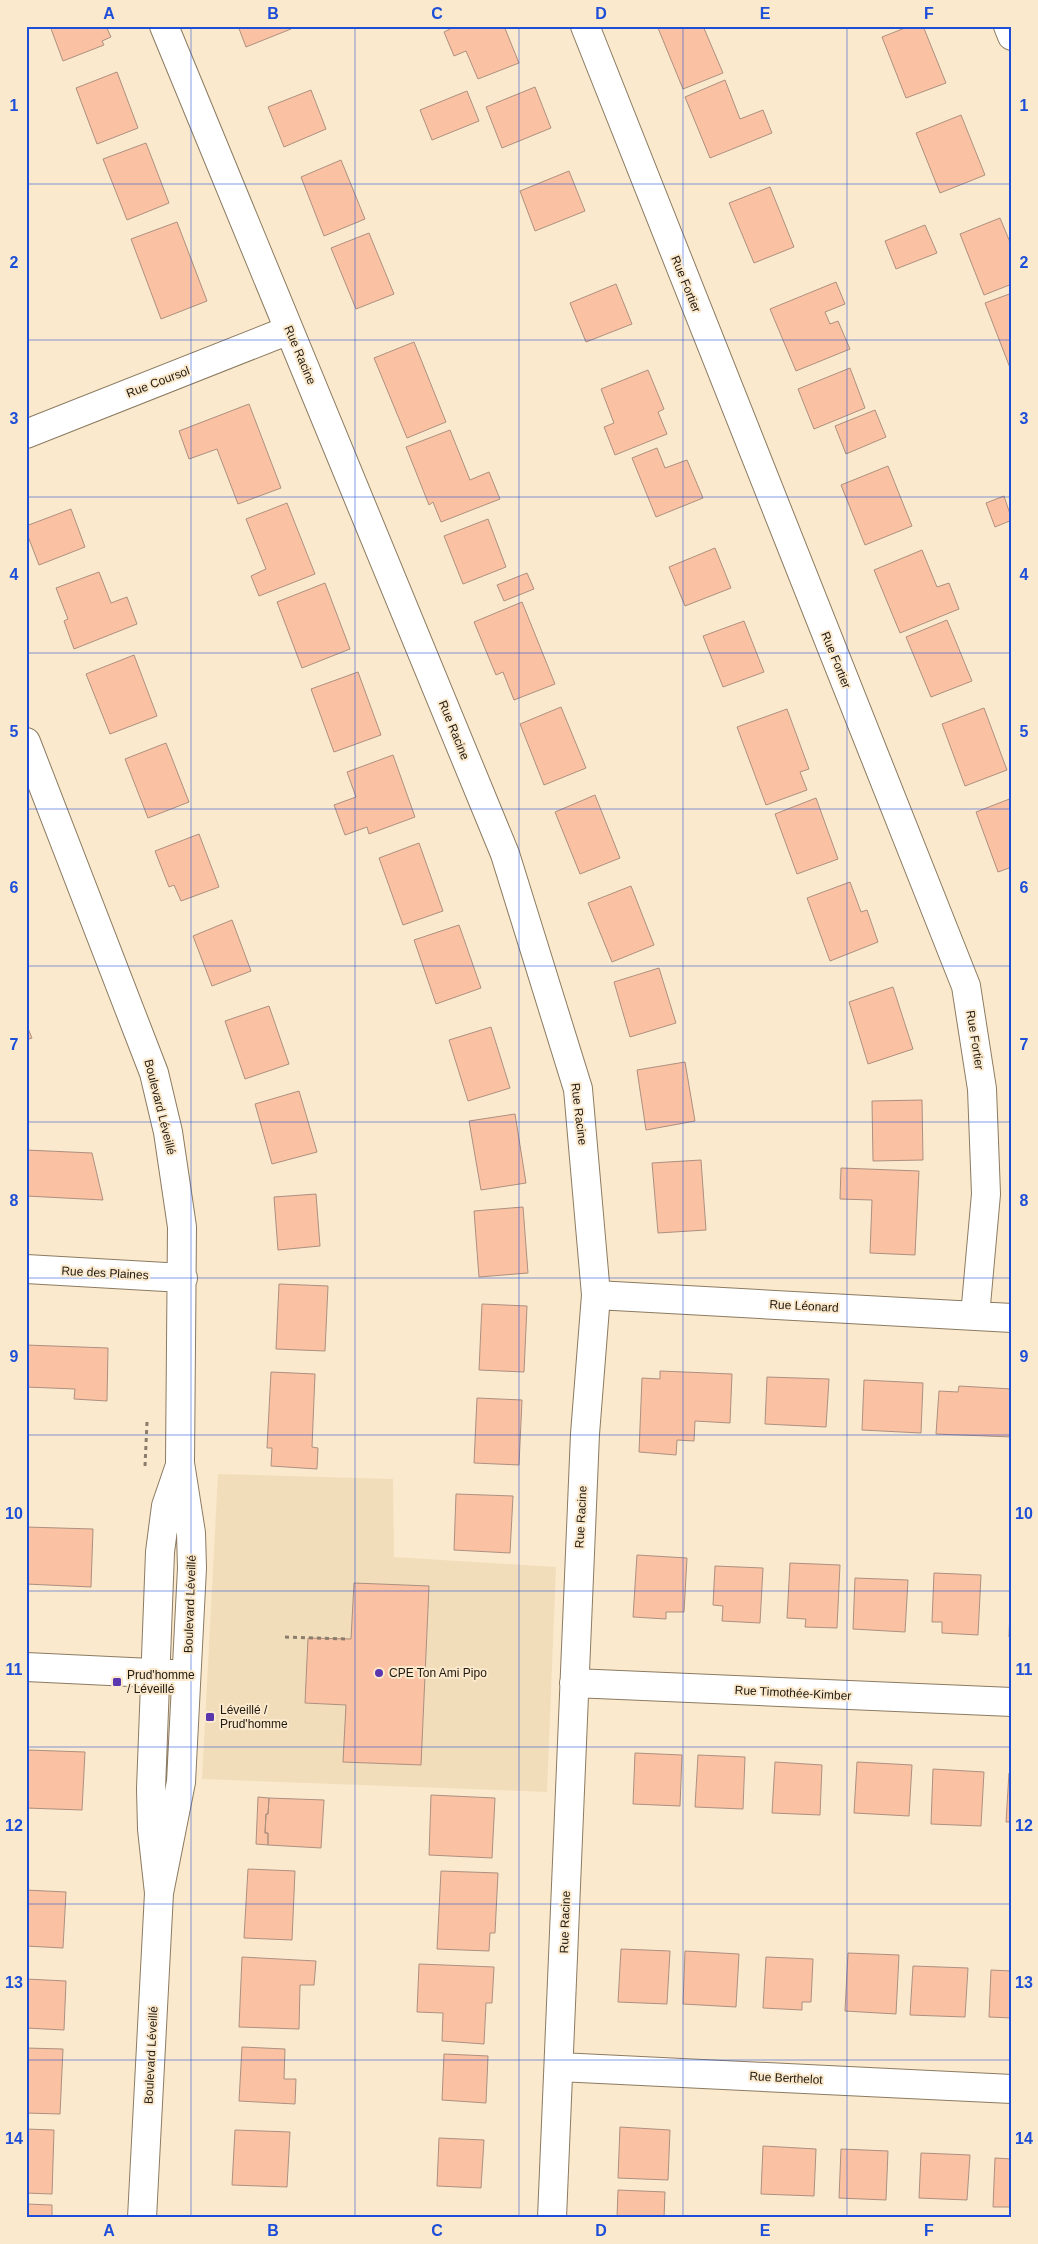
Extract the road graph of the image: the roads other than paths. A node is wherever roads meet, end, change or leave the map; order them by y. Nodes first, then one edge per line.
1 (164, 26) edge
2 (585, 26) edge
3 (1008, 26) edge
4 (1012, 36) edge
5 (289, 330) junction
6 (26, 434) edge
7 (26, 742) edge
8 (26, 1268) edge
9 (183, 1278) junction
10 (596, 1295) junction
11 (975, 1316) junction
12 (1012, 1318) edge
13 (180, 1463) junction
14 (26, 1667) edge
15 (155, 1673) junction
16 (187, 1675) junction
17 (574, 1683) junction
18 (1012, 1702) edge
19 (159, 1893) junction
20 (560, 2067) junction
21 (1012, 2090) edge
22 (142, 2218) edge
23 (552, 2218) edge

1 - 5 street, Rue Racine
2 - 11 street, Rue Fortier
3 - 4 street
5 - 6 street, Rue Coursol
5 - 10 street, Rue Racine
7 - 9 street, Boulevard Léveillé
8 - 9 street, Rue des Plaines
9 - 13 street, Boulevard Léveillé
10 - 11 street, Rue Léonard
10 - 17 street, Rue Racine
11 - 12 street, Rue Léonard
13 - 15 street, Boulevard Léveillé
13 - 16 street, Boulevard Léveillé
14 - 15 street
15 - 16 street
15 - 19 street, Boulevard Léveillé
16 - 19 street, Boulevard Léveillé
17 - 18 street, Rue Timothée-Kimber
17 - 20 street, Rue Racine
19 - 22 street, Boulevard Léveillé
20 - 21 street, Rue Berthelot
20 - 23 street, Rue Racine

